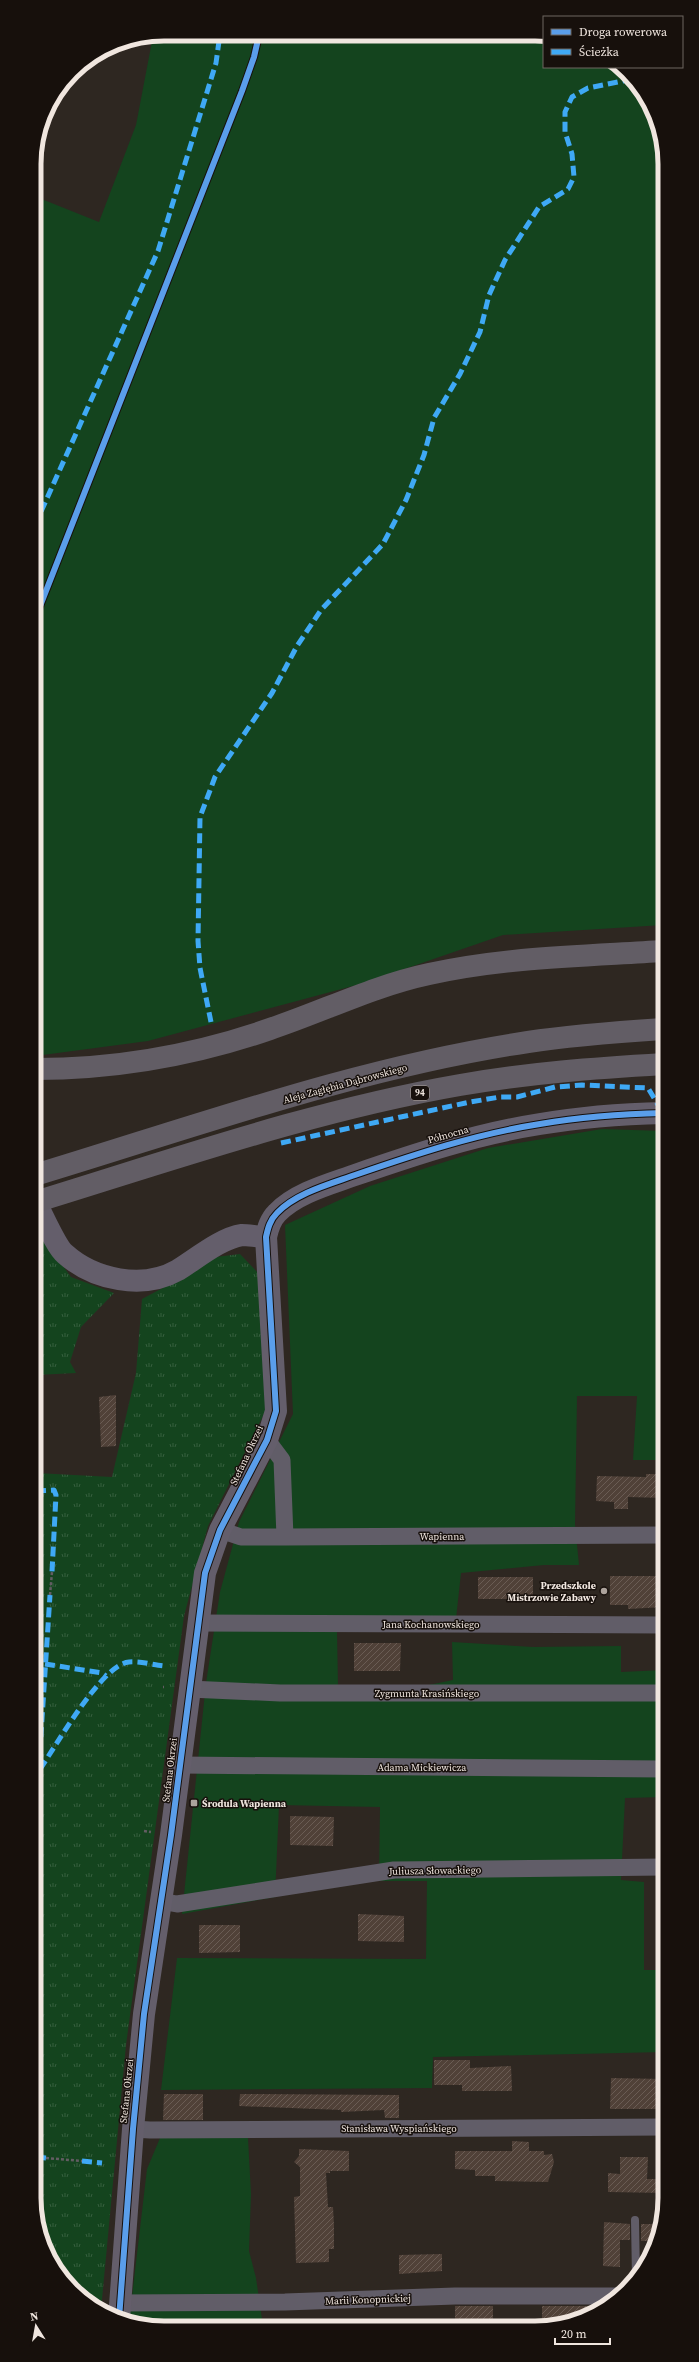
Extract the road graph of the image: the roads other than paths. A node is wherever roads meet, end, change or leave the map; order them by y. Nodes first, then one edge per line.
1 (658, 951) edge
2 (658, 1029) edge
3 (658, 1064) edge
4 (41, 1069) edge
5 (658, 1113) edge
6 (41, 1173) edge
7 (41, 1200) edge
8 (41, 1213) edge
9 (266, 1237) junction
10 (267, 1440) junction
11 (220, 1530) junction
12 (658, 1535) edge
13 (285, 1537) junction
14 (198, 1623) junction
15 (658, 1625) edge
16 (189, 1689) junction
17 (658, 1693) edge
18 (180, 1765) junction
19 (658, 1768) edge
20 (658, 1867) edge
21 (160, 1901) junction
22 (658, 2127) edge
23 (133, 2128) junction
24 (635, 2220) dead end
25 (636, 2268) edge
26 (608, 2296) edge
27 (119, 2311) edge

1 - 4 main road
2 - 6 main road, Aleja Zagłębia Dąbrowskiego
3 - 7 main road, 94
5 - 9 street, Północna
8 - 9 street
9 - 10 street, Stefana Okrzei
10 - 11 street, Stefana Okrzei
10 - 13 street, Stefana Okrzei
11 - 13 street, Wapienna
11 - 14 street, Stefana Okrzei
12 - 13 street, Wapienna
14 - 15 street, Jana Kochanowskiego
14 - 16 street, Stefana Okrzei
16 - 17 street, Zygmunta Krasińskiego
16 - 18 street, Stefana Okrzei
18 - 19 street, Adama Mickiewicza
18 - 21 street, Stefana Okrzei
20 - 21 street, Juliusza Słowackiego
21 - 23 street, Stefana Okrzei
22 - 23 street, Stanisława Wyspiańskiego
23 - 27 street, Stefana Okrzei
24 - 25 lane
26 - 27 street, Marii Konopnickiej

